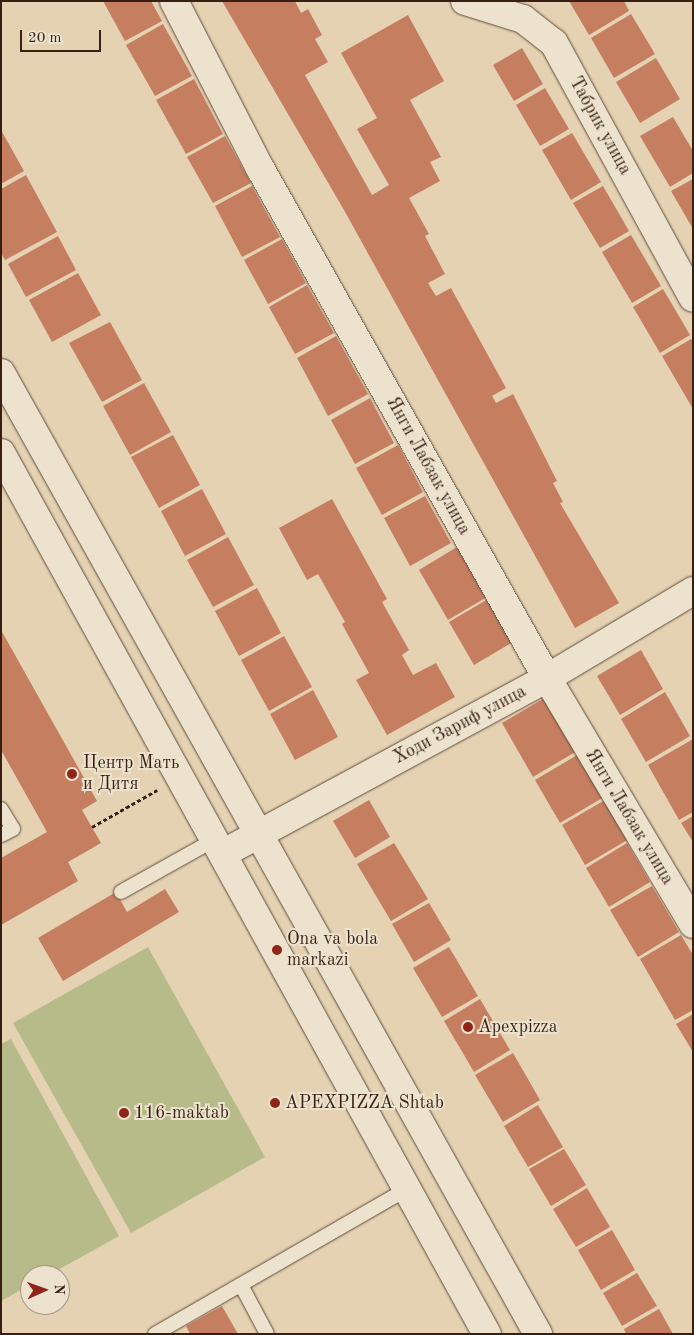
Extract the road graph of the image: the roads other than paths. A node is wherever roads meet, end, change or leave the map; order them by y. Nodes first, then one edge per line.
1 (174, 1) edge
2 (465, 1) edge
3 (693, 298) edge
4 (1, 372) edge
5 (1, 453) edge
6 (693, 592) edge
7 (547, 678) junction
8 (1, 809) edge
9 (258, 833) junction
10 (1, 835) edge
11 (220, 846) junction
12 (121, 892) dead end
13 (693, 924) edge
14 (407, 1189) junction
15 (242, 1285) junction
16 (154, 1334) edge
17 (267, 1334) edge
18 (487, 1334) edge
19 (538, 1334) edge

1 - 7 main road, Янги Лабзак улица
2 - 3 main road, Табрик улица
4 - 9 main road
5 - 11 main road
6 - 7 main road, Ходи Зариф улица
7 - 9 main road, Ходи Зариф улица
7 - 13 main road, Янги Лабзак улица
8 - 10 lane
9 - 11 main road, Ходи Зариф улица
9 - 19 main road
11 - 12 lane
11 - 14 main road
14 - 15 lane
14 - 18 main road
15 - 16 lane
15 - 17 lane

